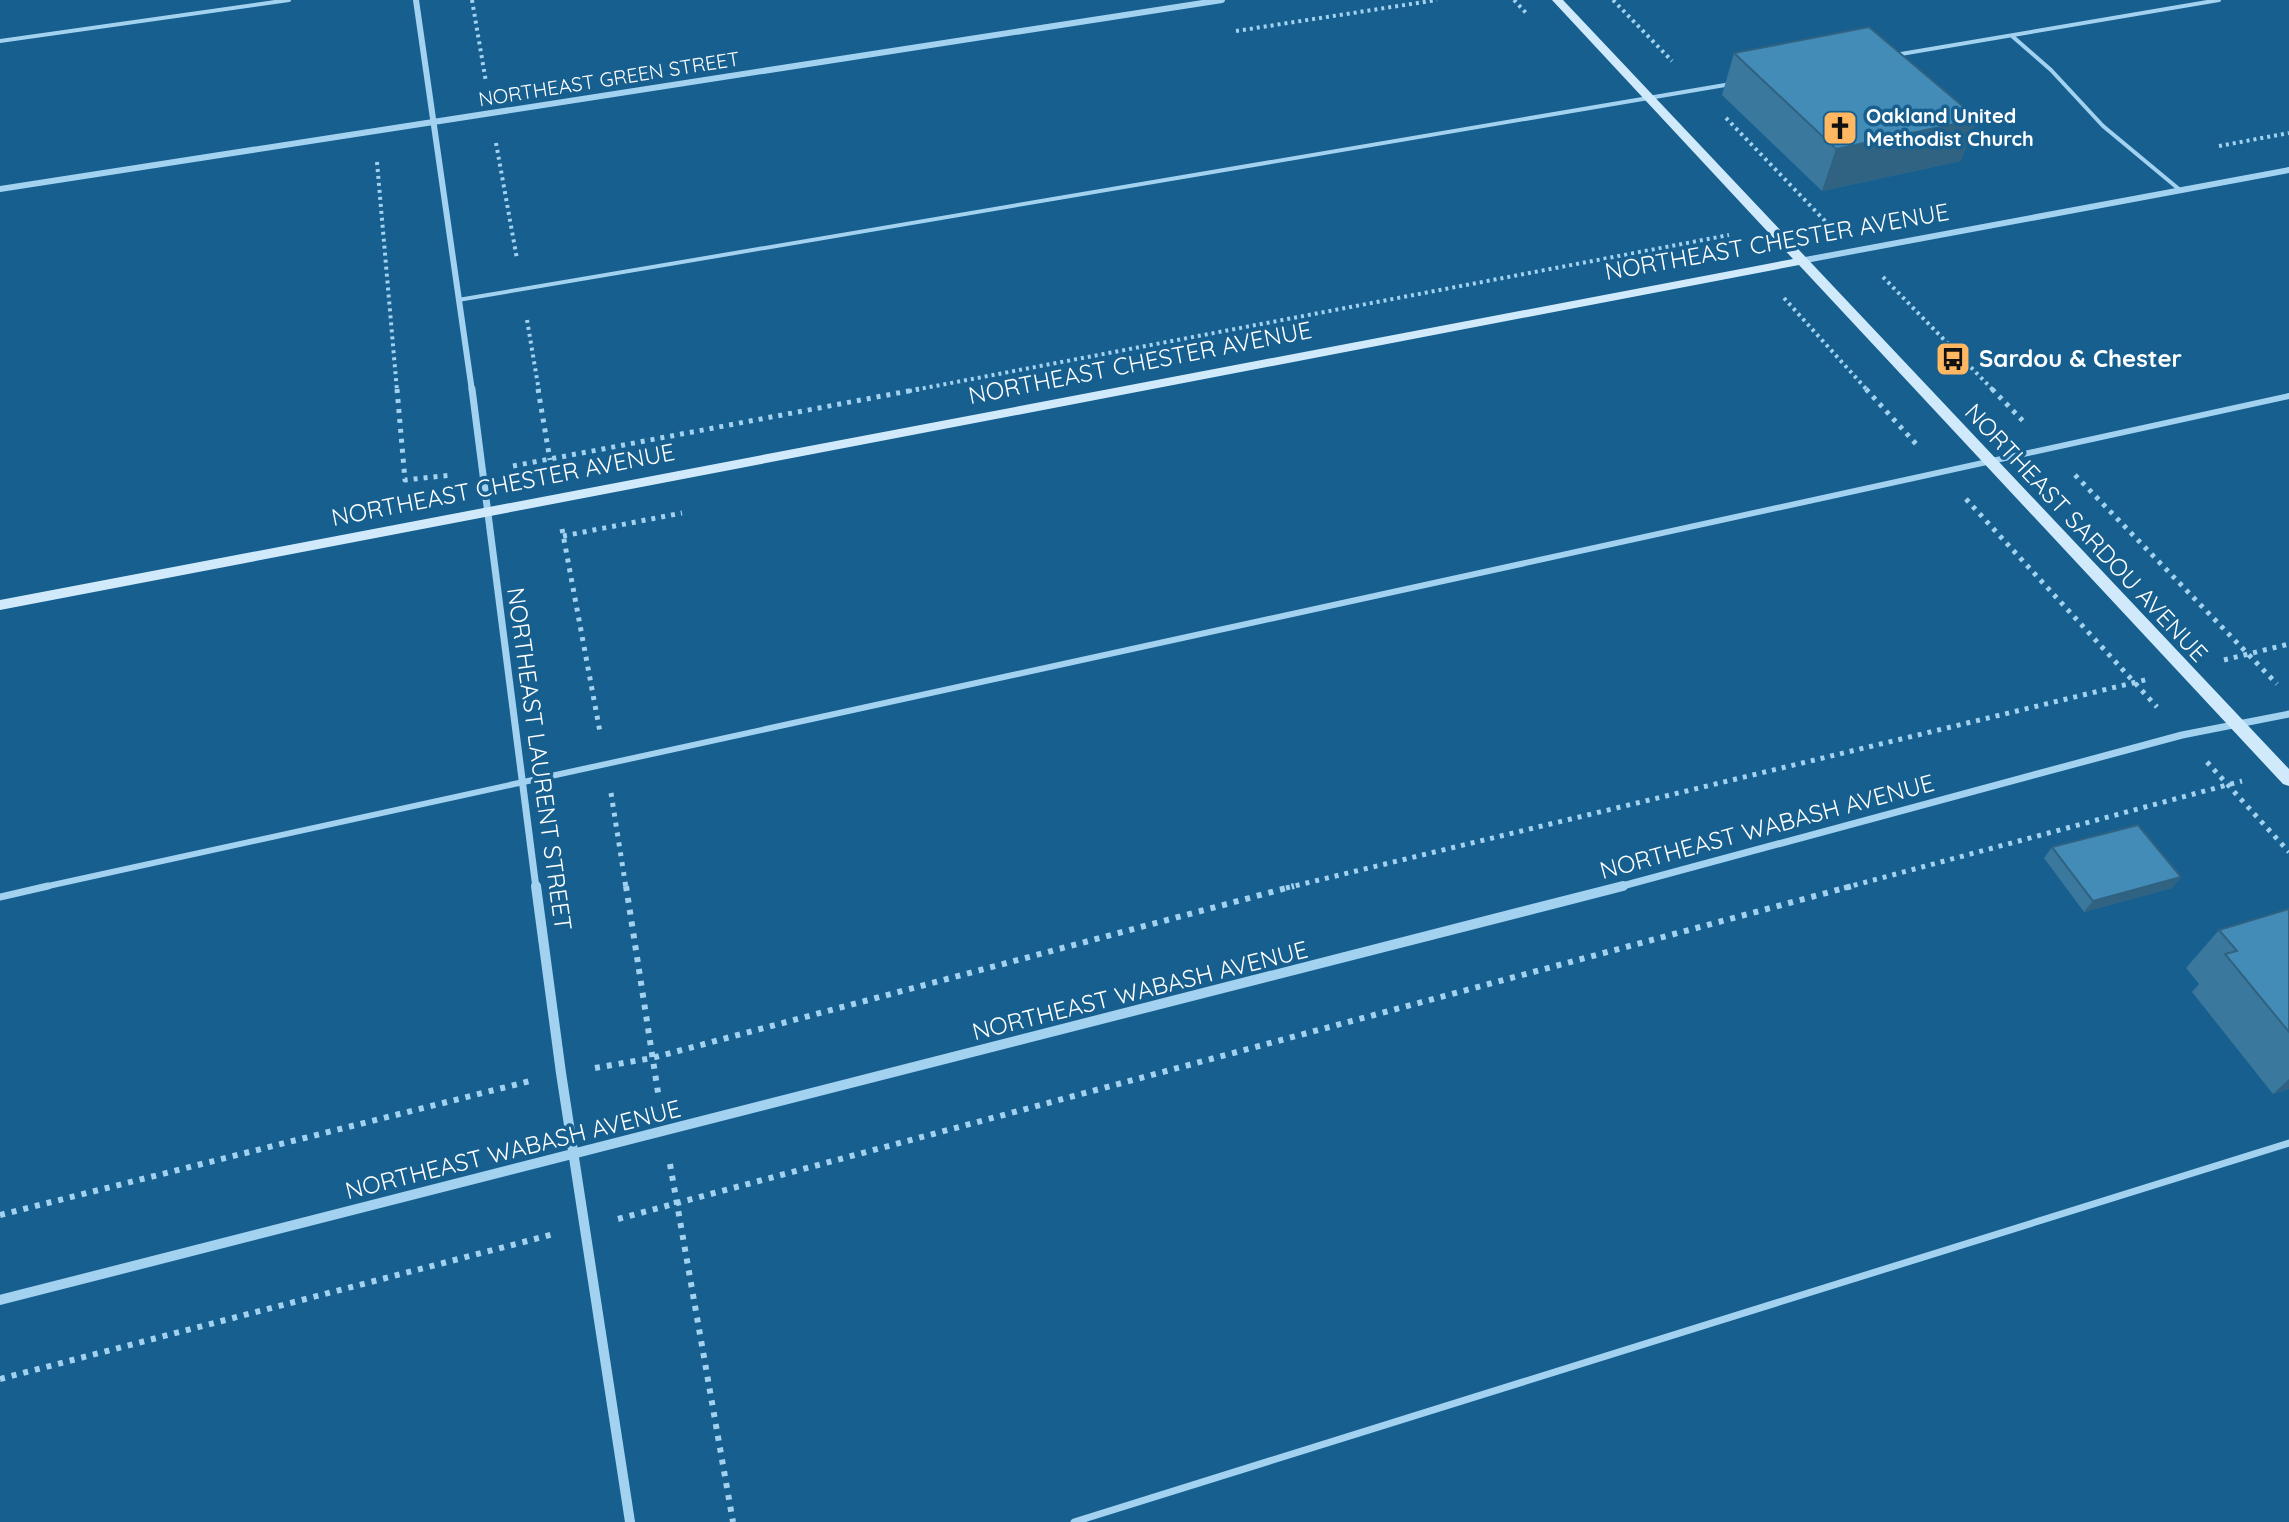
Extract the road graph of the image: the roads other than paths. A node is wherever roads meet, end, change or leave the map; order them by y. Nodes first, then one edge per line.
1 (289, 0) edge
2 (416, 0) edge
3 (1222, 0) edge
4 (1557, 0) edge
5 (2219, 0) edge
6 (2011, 36) junction
7 (0, 41) edge
8 (1886, 57) edge
9 (1745, 81) edge
10 (1649, 98) junction
11 (433, 122) junction
12 (2289, 170) edge
13 (0, 189) edge
14 (2180, 190) junction
15 (1800, 261) junction
16 (458, 300) junction
17 (2289, 396) edge
18 (1989, 462) junction
19 (486, 512) junction
20 (0, 605) edge
21 (2289, 714) edge
22 (2236, 725) junction
23 (2289, 780) edge
24 (521, 782) junction
25 (0, 897) edge
26 (2289, 1143) edge
27 (573, 1156) junction
28 (0, 1300) edge
29 (630, 1522) edge
30 (1074, 1522) edge

1 - 7 lane
2 - 11 street, NORTHEAST LAURENT STREET
3 - 11 street, NORTHEAST GREEN STREET
4 - 10 street, NORTHEAST SARDOU AVENUE
5 - 6 lane
6 - 8 lane
6 - 14 lane
9 - 10 lane
10 - 15 street, NORTHEAST SARDOU AVENUE
10 - 16 lane
11 - 13 street, NORTHEAST GREEN STREET
11 - 16 street, NORTHEAST LAURENT STREET
12 - 14 street, NORTHEAST CHESTER AVENUE
14 - 15 street, NORTHEAST CHESTER AVENUE
15 - 18 street, NORTHEAST SARDOU AVENUE
15 - 19 street, NORTHEAST CHESTER AVENUE
16 - 19 street, NORTHEAST LAURENT STREET
17 - 18 lane
18 - 22 street, NORTHEAST SARDOU AVENUE
18 - 24 lane
19 - 20 street, NORTHEAST CHESTER AVENUE
19 - 24 street, NORTHEAST LAURENT STREET
21 - 22 street, NORTHEAST WABASH AVENUE
22 - 23 street, NORTHEAST SARDOU AVENUE
22 - 27 street, NORTHEAST WABASH AVENUE
24 - 25 lane
24 - 27 street, NORTHEAST LAURENT STREET
26 - 30 lane
27 - 28 street, NORTHEAST WABASH AVENUE
27 - 29 street, NORTHEAST LAURENT STREET

